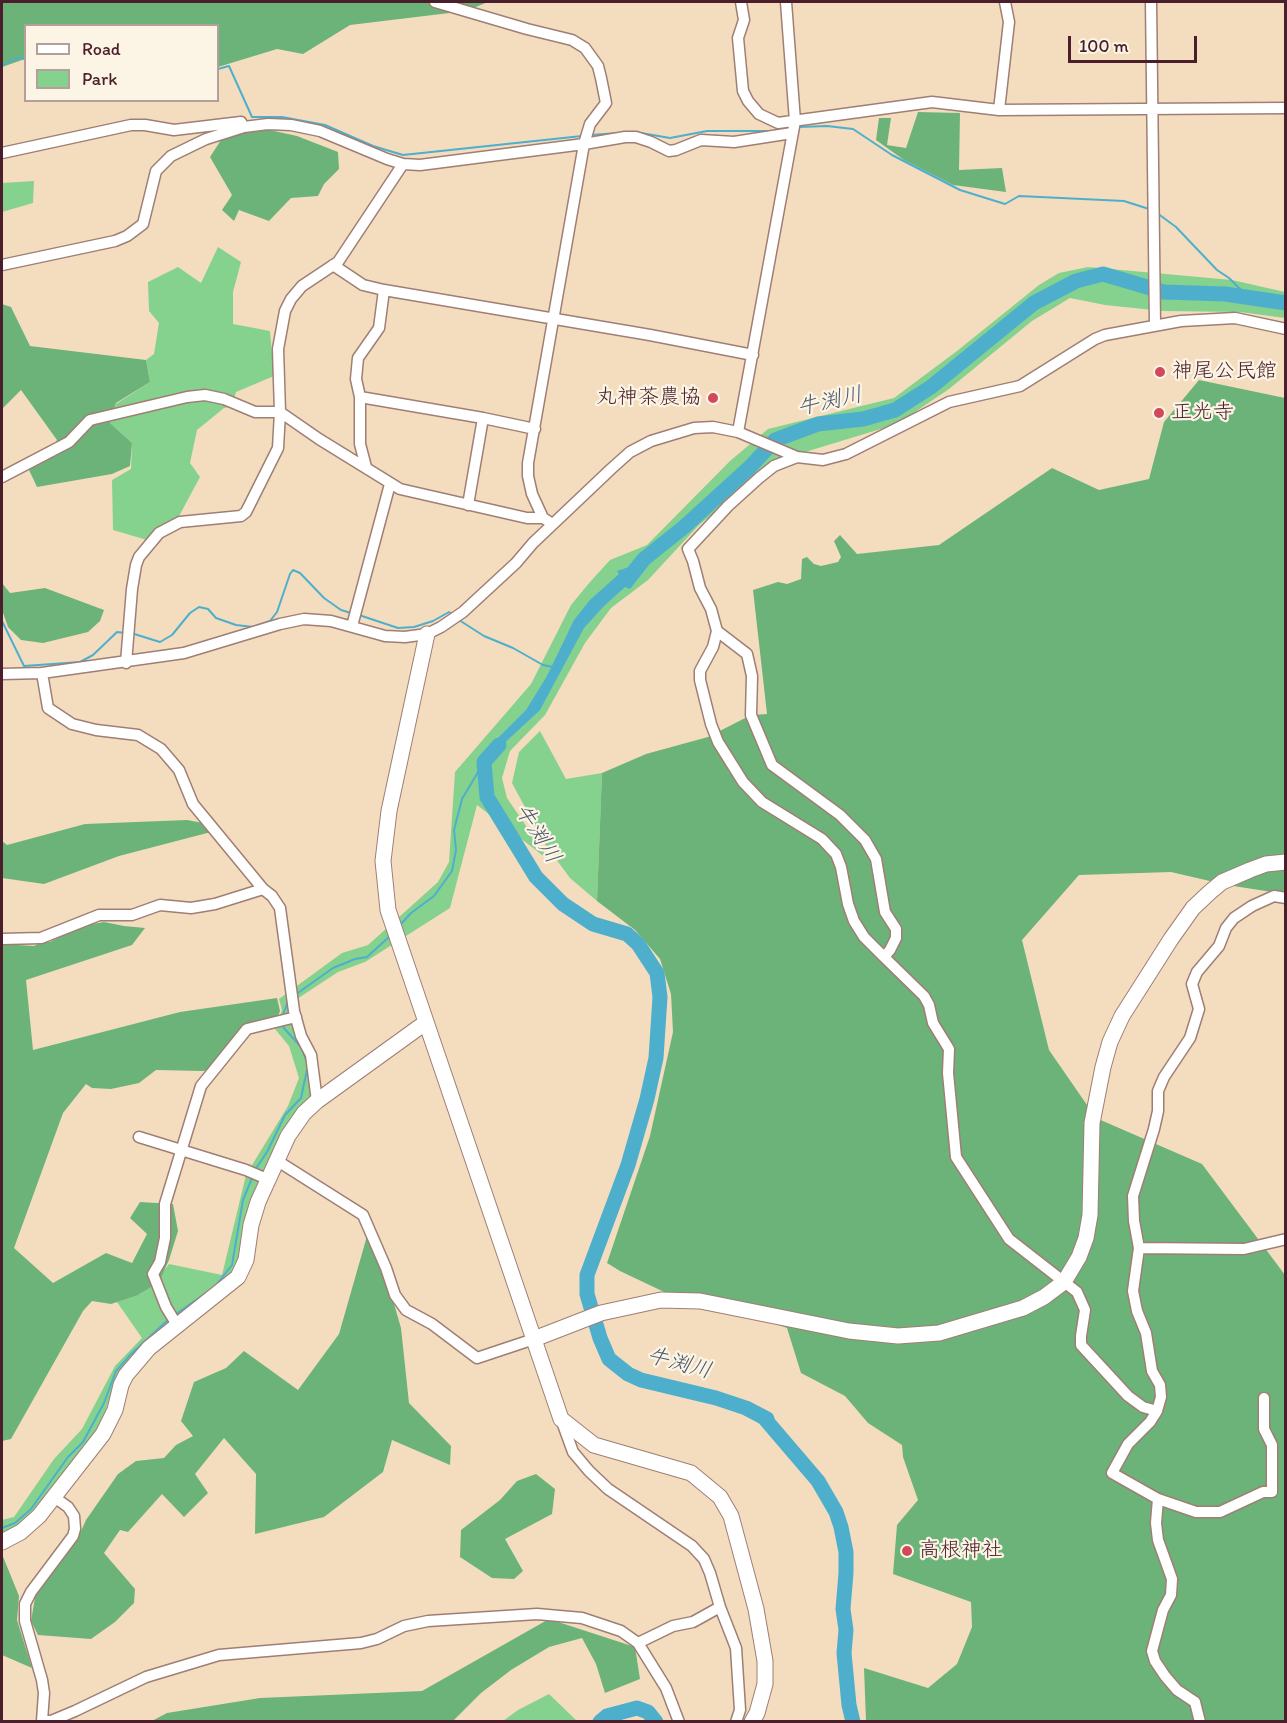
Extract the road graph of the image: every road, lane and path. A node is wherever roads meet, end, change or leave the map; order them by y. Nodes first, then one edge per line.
1 (435, 2) edge
2 (741, 2) edge
3 (786, 2) edge
4 (1005, 2) edge
5 (1151, 2) edge
6 (1286, 108) edge
7 (1152, 109) junction
8 (999, 110) junction
9 (244, 127) junction
10 (794, 127) junction
11 (584, 144) junction
12 (2, 153) edge
13 (403, 164) junction
14 (2, 265) edge
15 (333, 265) junction
16 (384, 290) junction
17 (554, 318) junction
18 (1155, 325) junction
19 (1286, 328) edge
20 (753, 355) junction
21 (360, 397) junction
22 (280, 412) junction
23 (483, 418) junction
24 (535, 429) junction
25 (738, 432) junction
26 (797, 457) junction
27 (366, 467) junction
28 (2, 477) edge
29 (390, 484) junction
30 (468, 505) junction
31 (543, 518) junction
32 (554, 524) junction
33 (352, 626) junction
34 (717, 631) junction
35 (427, 634) junction
36 (126, 663) junction
37 (42, 673) junction
38 (2, 674) edge
39 (1286, 862) edge
40 (263, 889) junction
41 (1286, 898) edge
42 (2, 939) edge
43 (884, 957) junction
44 (296, 1017) junction
45 (425, 1023) junction
46 (317, 1101) junction
47 (139, 1137) dead end
48 (181, 1150) junction
49 (276, 1160) junction
50 (267, 1179) junction
51 (1286, 1239) edge
52 (1139, 1248) junction
53 (1064, 1282) junction
54 (177, 1325) junction
55 (534, 1339) junction
56 (1264, 1398) dead end
57 (1157, 1411) junction
58 (561, 1419) junction
59 (54, 1497) junction
60 (1158, 1499) junction
61 (2, 1542) edge
62 (720, 1607) junction
63 (638, 1643) junction
64 (679, 1722) edge
65 (736, 1722) edge
66 (752, 1722) edge
67 (1200, 1722) edge

1 - 11 street
2 - 10 street
3 - 10 street
4 - 8 street
5 - 7 street
6 - 7 street
7 - 8 street
7 - 18 street
8 - 10 street
9 - 12 street
9 - 13 street
9 - 14 street
10 - 11 street
10 - 20 street
11 - 13 street
11 - 17 street
13 - 15 street
15 - 16 street
15 - 22 street
16 - 17 street
16 - 21 street
17 - 20 street
17 - 24 street
18 - 19 street
18 - 26 street
20 - 25 street
21 - 23 street
21 - 27 street
22 - 27 street
22 - 28 street
22 - 36 street
23 - 24 street
23 - 30 street
24 - 31 street
25 - 26 street
25 - 32 street
26 - 34 street
27 - 29 street
29 - 30 street
29 - 33 street
30 - 31 street
31 - 32 street
32 - 35 street
33 - 35 street
33 - 36 street
34 - 43 street
34 - 43 street
35 - 45 street
36 - 37 street
37 - 38 street
37 - 40 street
39 - 53 street
40 - 42 street
40 - 44 street
41 - 52 street
43 - 53 street
44 - 46 street
44 - 48 street
45 - 46 street
45 - 55 street
46 - 49 street
47 - 48 street
48 - 50 street
48 - 54 street
49 - 50 street
49 - 55 street
50 - 54 street
51 - 52 street
52 - 57 street
53 - 55 street
53 - 57 street
54 - 59 street
55 - 58 street
56 - 60 street
57 - 60 street
58 - 62 street
58 - 66 street
59 - 61 street
59 - 63 street
60 - 67 street
62 - 63 street
62 - 65 street
63 - 64 street

